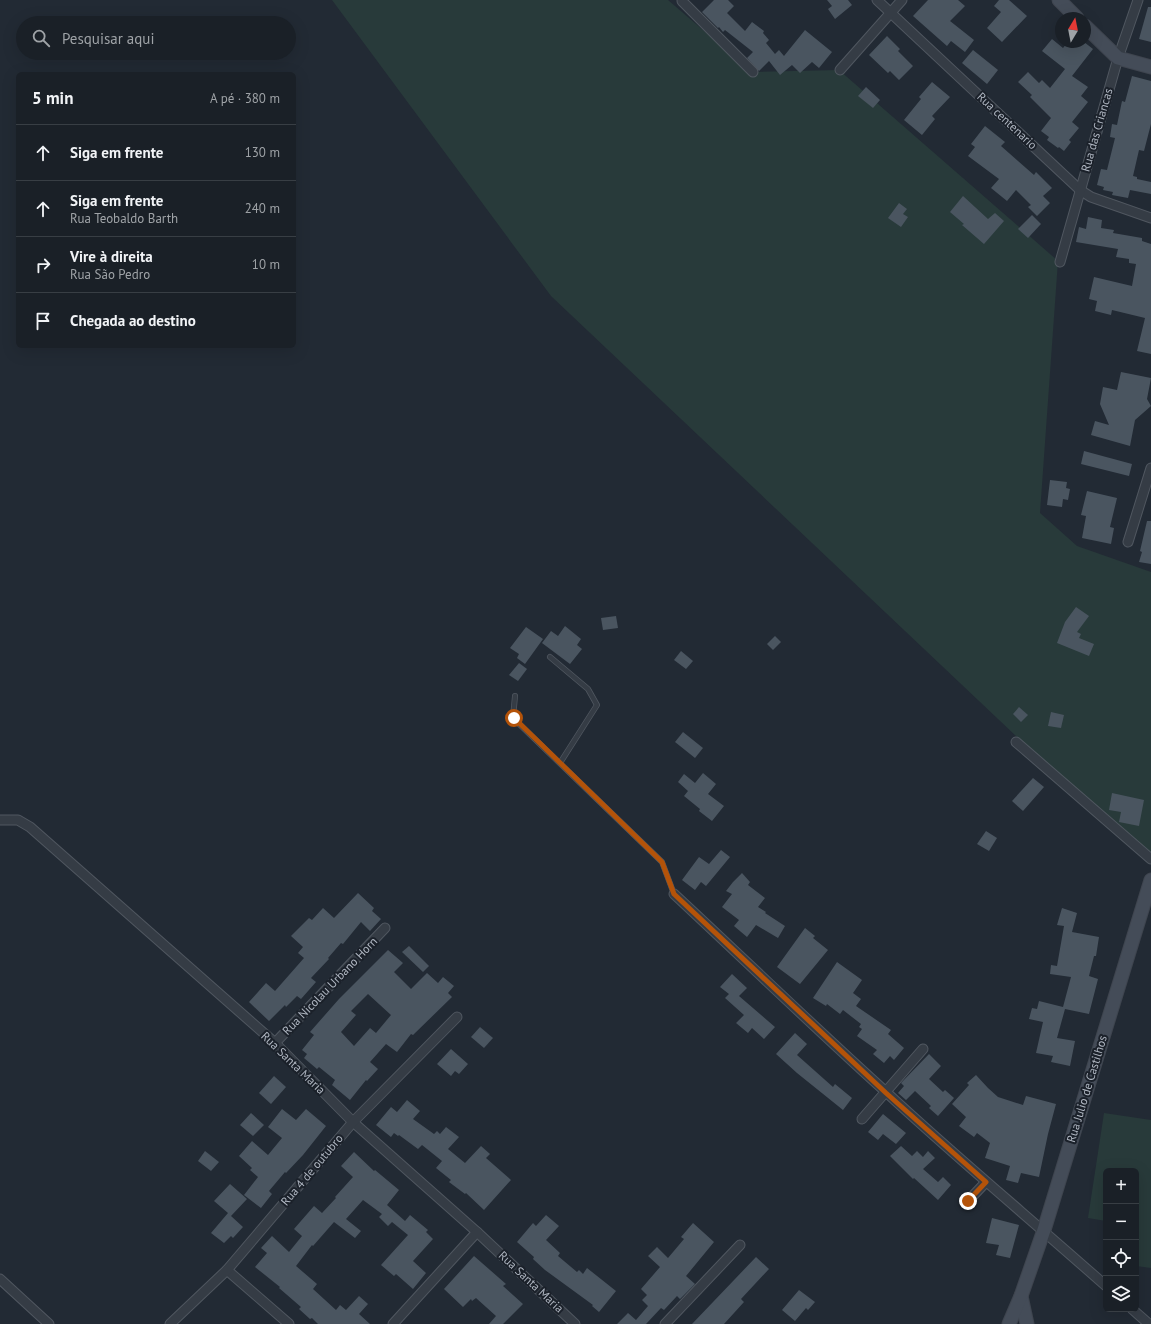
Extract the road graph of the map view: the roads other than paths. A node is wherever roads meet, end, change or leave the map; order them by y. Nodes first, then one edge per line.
1 (684, 0) edge
2 (877, 0) edge
3 (902, 0) edge
4 (1059, 0) edge
5 (1138, 0) edge
6 (890, 12) junction
7 (1071, 12) edge
8 (1091, 32) edge
9 (1118, 58) junction
10 (1151, 67) edge
11 (840, 70) dead end
12 (753, 72) dead end
13 (1080, 190) junction
14 (1151, 218) edge
15 (1060, 262) dead end
16 (1151, 468) edge
17 (1148, 489) edge
18 (1128, 542) dead end
19 (550, 657) dead end
20 (516, 696) dead end
21 (1016, 742) dead end
22 (560, 763) junction
23 (0, 820) edge
24 (1151, 859) edge
25 (1151, 880) edge
26 (674, 894) joint
27 (385, 928) dead end
28 (457, 1018) dead end
29 (275, 1043) junction
30 (923, 1049) dead end
31 (886, 1093) junction
32 (862, 1119) dead end
33 (353, 1122) junction
34 (986, 1182) junction
35 (968, 1201) dead end
36 (1044, 1230) junction
37 (477, 1232) junction
38 (740, 1245) dead end
39 (227, 1270) junction
40 (0, 1279) edge
41 (1103, 1283) edge
42 (1021, 1296) junction
43 (1135, 1312) edge
44 (49, 1324) edge
45 (170, 1324) edge
46 (289, 1324) edge
47 (393, 1324) edge
48 (575, 1324) edge
49 (665, 1324) edge
50 (1009, 1324) edge
51 (1015, 1324) edge
52 (1027, 1324) edge
53 (1149, 1324) edge

1 - 12 street
2 - 6 street, Rua centenario
3 - 6 street
4 - 7 main road
5 - 9 street, Rua das Criancas
6 - 11 street
6 - 13 street, Rua centenario
8 - 9 main road
9 - 10 main road
9 - 13 street, Rua das Criancas
13 - 14 street, Rua centenario
13 - 15 street, Rua das Criancas
16 - 17 street
17 - 18 street
19 - 22 lane
20 - 22 lane
21 - 24 street
22 - 26 lane
23 - 29 street, Rua Santa Maria
25 - 36 main road, Rua Julio de Castilhos
26 - 31 street
27 - 29 street, Rua Nicolau Urbano Horn
28 - 33 street, Rua 4 de outubro
29 - 33 street, Rua Santa Maria
30 - 31 street
31 - 32 street
31 - 34 street
33 - 37 street, Rua Santa Maria
33 - 39 street, Rua 4 de outubro
34 - 35 street
34 - 36 street
36 - 41 street
36 - 42 main road, Rua Julio de Castilhos
37 - 47 street
37 - 48 street, Rua Santa Maria
38 - 49 street
39 - 45 street, Rua 4 de outubro
39 - 46 street
40 - 44 street
42 - 50 main road, Rua Julio de Castilhos
42 - 51 main road, Rua Julio de Castilhos
42 - 52 main road
43 - 53 street

